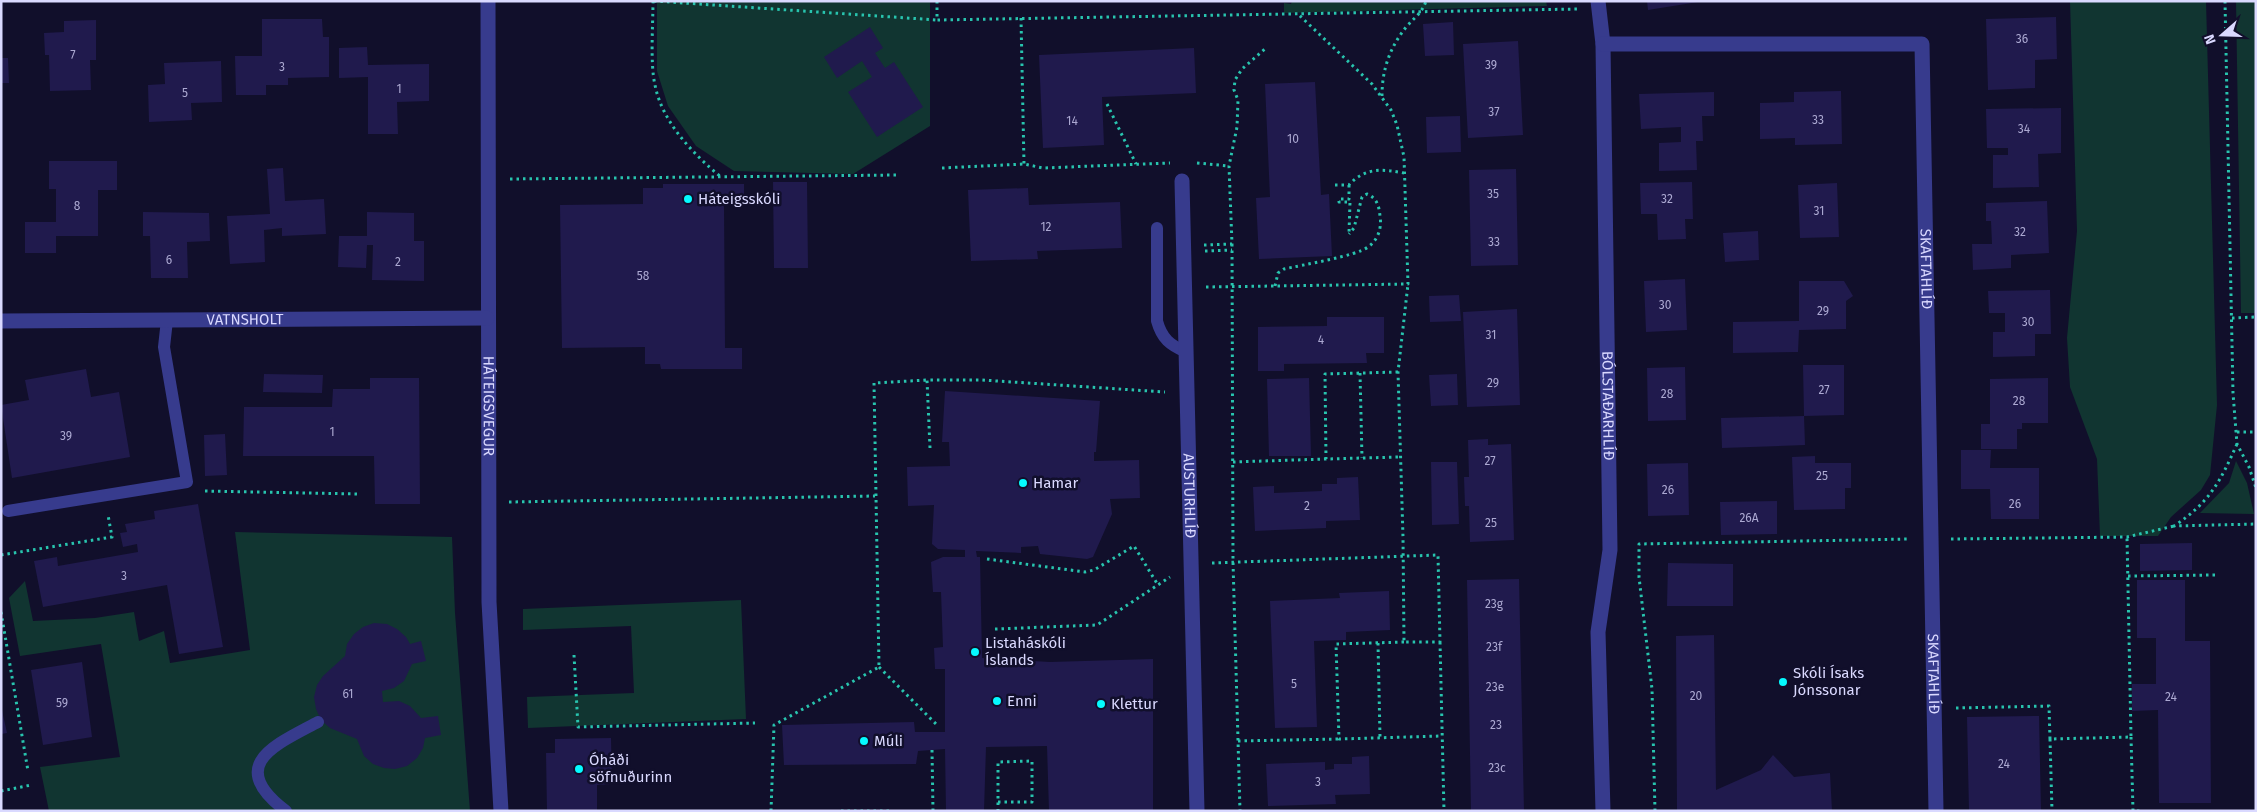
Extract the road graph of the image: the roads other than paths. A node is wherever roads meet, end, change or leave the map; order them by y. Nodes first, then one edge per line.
1 (488, 1) edge
2 (1598, 5) edge
3 (1603, 44) junction
4 (1182, 181) dead end
5 (1157, 228) dead end
6 (487, 318) junction
7 (167, 320) junction
8 (1, 321) edge
9 (1186, 352) junction
10 (8, 511) dead end
11 (318, 722) dead end
12 (286, 811) edge
13 (501, 811) edge
14 (1197, 811) edge
15 (1603, 811) edge
16 (1936, 811) edge

1 - 6 street, HÁTEIGSVEGUR
2 - 3 street, BÓLSTAÐARHLÍÐ
3 - 15 street, BÓLSTAÐARHLÍÐ
3 - 16 street, SKAFTAHLÍÐ
4 - 9 street, AUSTURHLÍÐ
5 - 9 lane
6 - 7 street, VATNSHOLT
6 - 13 street, HÁTEIGSVEGUR
7 - 8 street, VATNSHOLT
7 - 10 lane
9 - 14 street, AUSTURHLÍÐ
11 - 12 lane

